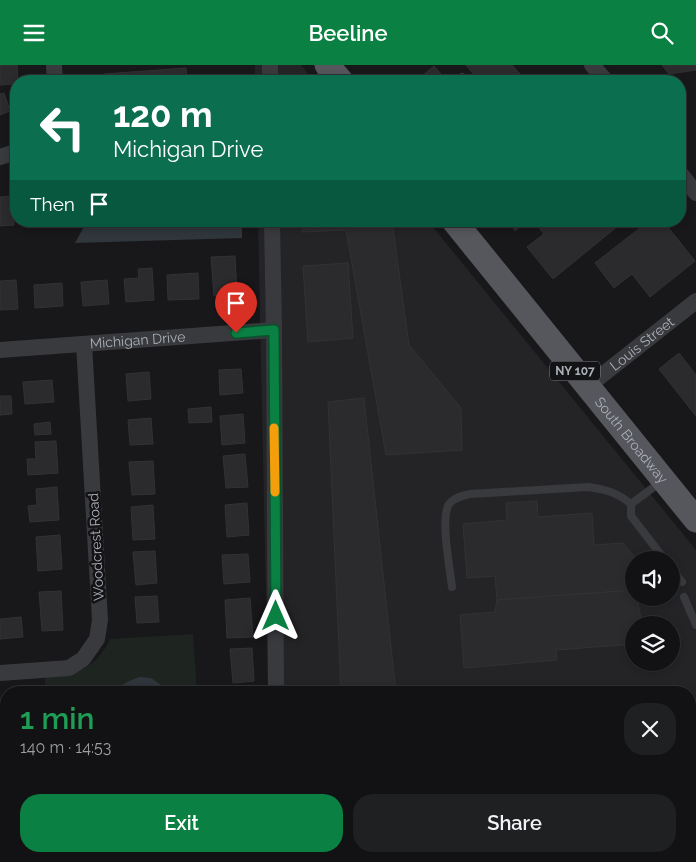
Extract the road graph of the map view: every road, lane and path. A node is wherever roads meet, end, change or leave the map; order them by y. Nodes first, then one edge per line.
1 (328, 65) edge
2 (592, 65) edge
3 (336, 75) edge
4 (601, 75) edge
5 (686, 180) edge
6 (696, 193) edge
7 (272, 227) edge
8 (459, 227) edge
9 (696, 301) edge
10 (274, 330) junction
11 (84, 344) junction
12 (0, 350) edge
13 (587, 387) junction
14 (663, 480) junction
15 (632, 504) junction
16 (696, 520) edge
17 (658, 551) edge
18 (680, 579) edge
19 (682, 582) dead end
20 (452, 587) dead end
21 (684, 597) dead end
22 (696, 625) edge
23 (0, 673) edge
24 (276, 686) edge

1 - 3 main road
2 - 4 street
5 - 6 street
7 - 10 street
8 - 13 main road, South Broadway / NY 107
9 - 13 street, Louis Street
10 - 11 street, Michigan Drive
10 - 24 street
11 - 12 street, Michigan Drive
11 - 23 street, Woodcrest Road
13 - 14 main road, South Broadway / NY 107
14 - 15 lane
14 - 16 main road, South Broadway / NY 107
15 - 17 lane
15 - 20 lane
18 - 19 lane
21 - 22 lane

